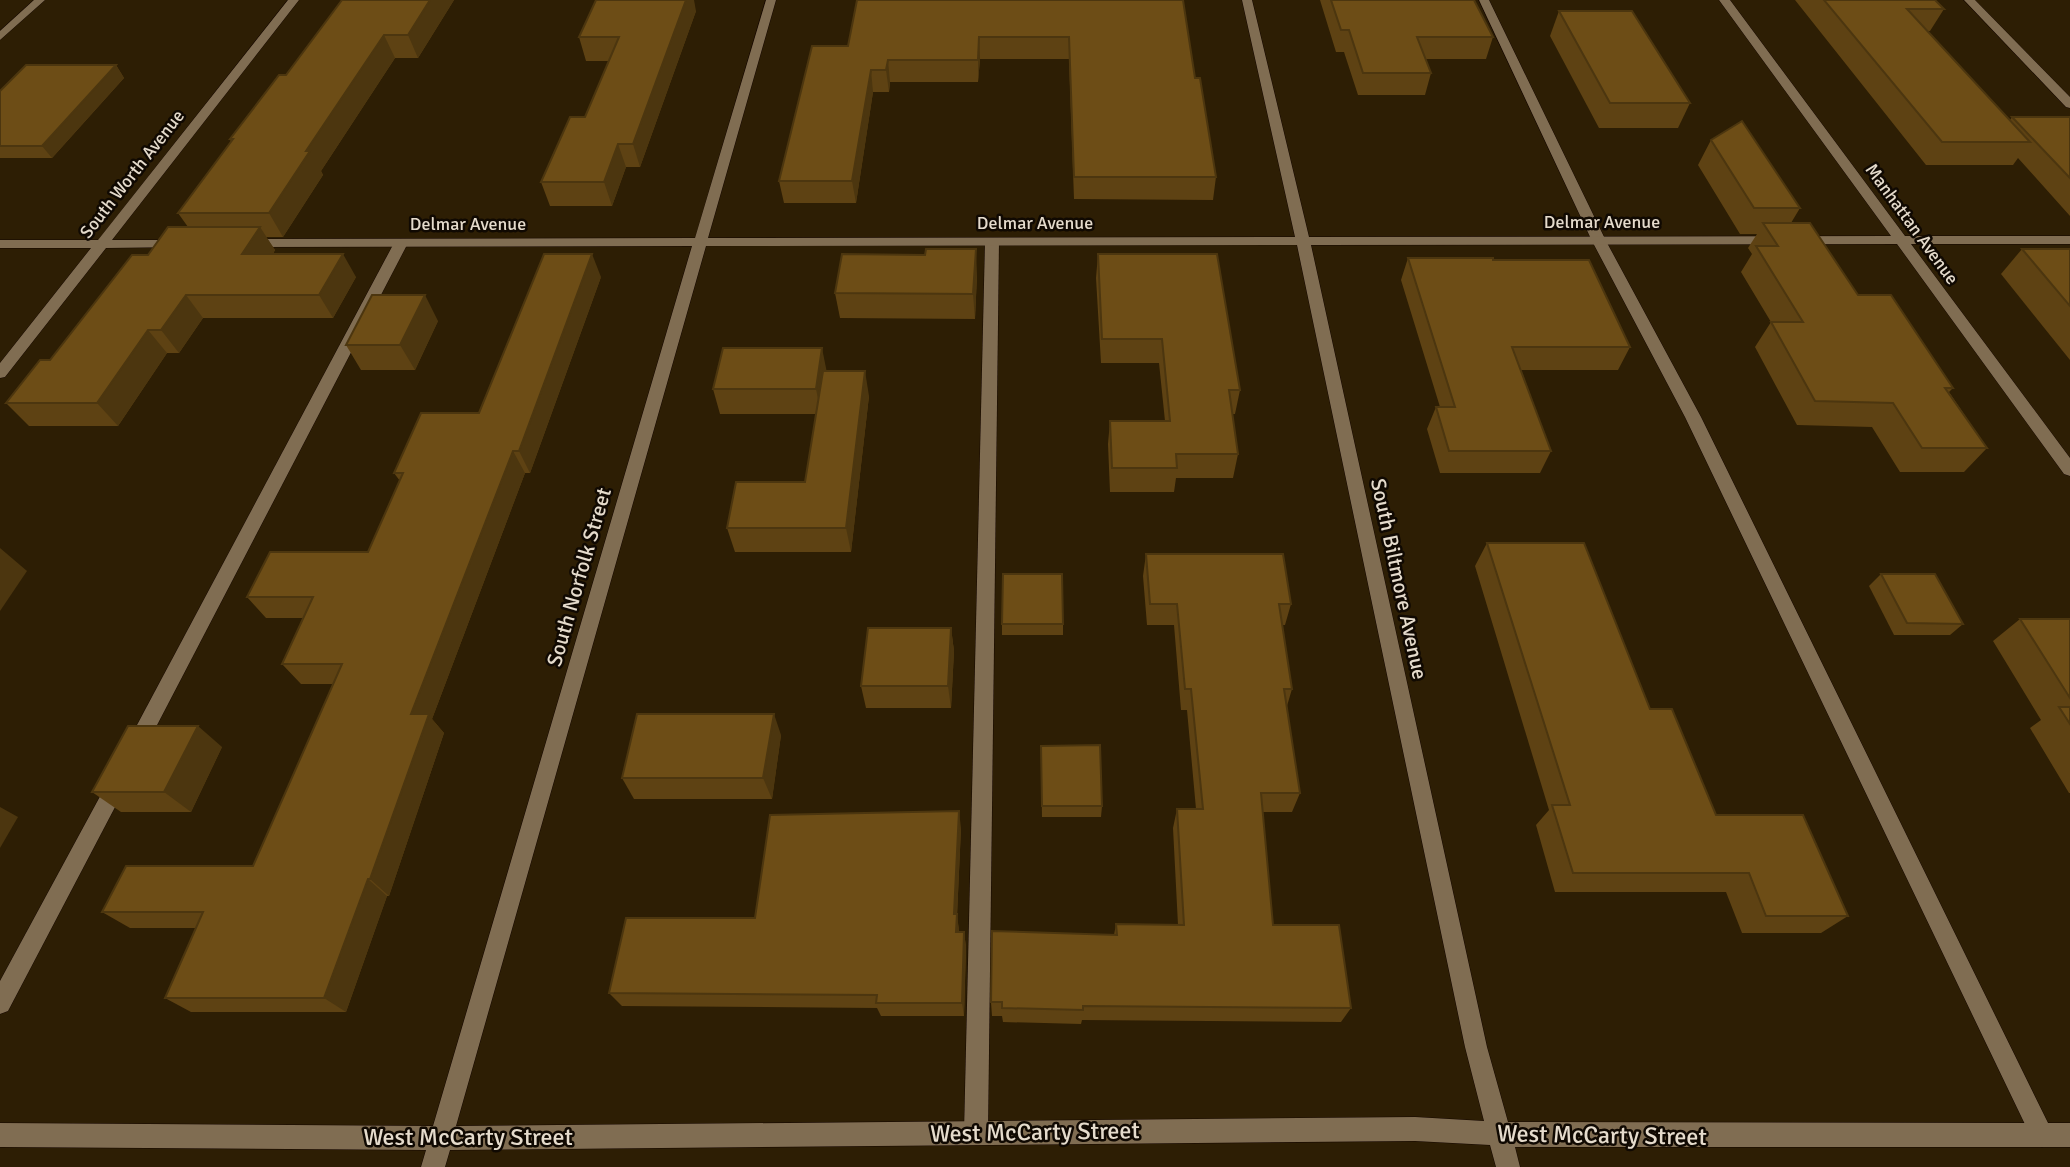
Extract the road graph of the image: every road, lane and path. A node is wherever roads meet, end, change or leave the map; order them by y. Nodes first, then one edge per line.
1 (40, 0) edge
2 (294, 0) edge
3 (771, 0) edge
4 (1247, 0) edge
5 (1484, 0) edge
6 (1724, 0) edge
7 (1969, 0) edge
8 (0, 37) edge
9 (2070, 104) edge
10 (1900, 240) junction
11 (2070, 240) edge
12 (1599, 241) junction
13 (992, 242) junction
14 (1303, 242) junction
15 (238, 243) edge
16 (401, 243) junction
17 (701, 243) junction
18 (0, 244) edge
19 (102, 244) junction
20 (197, 244) edge
21 (0, 373) edge
22 (2070, 471) edge
23 (0, 1003) edge
24 (976, 1133) junction
25 (0, 1135) edge
26 (1499, 1135) junction
27 (2042, 1135) junction
28 (2070, 1135) edge
29 (441, 1138) junction
30 (433, 1167) edge
31 (1508, 1167) edge

1 - 8 street
2 - 19 street, South Worth Avenue
3 - 17 street, South Norfolk Street
4 - 14 street, South Biltmore Avenue
5 - 12 street
6 - 10 street, Manhattan Avenue
7 - 9 street
10 - 11 street, Delmar Avenue
10 - 12 street, Delmar Avenue
10 - 22 street, Manhattan Avenue
12 - 14 street, Delmar Avenue
12 - 27 street
13 - 14 street, Delmar Avenue
13 - 17 street, Delmar Avenue
13 - 24 street
14 - 26 street, South Biltmore Avenue
15 - 16 street, Delmar Avenue
16 - 17 street, Delmar Avenue
16 - 23 street
17 - 29 street, South Norfolk Street
18 - 19 street
19 - 20 street
19 - 21 street, South Worth Avenue
24 - 26 street, West McCarty Street
24 - 29 street, West McCarty Street
25 - 29 street, West McCarty Street
26 - 27 street, West McCarty Street
26 - 31 street, South Biltmore Avenue
27 - 28 street, West McCarty Street
29 - 30 street, South Norfolk Street

